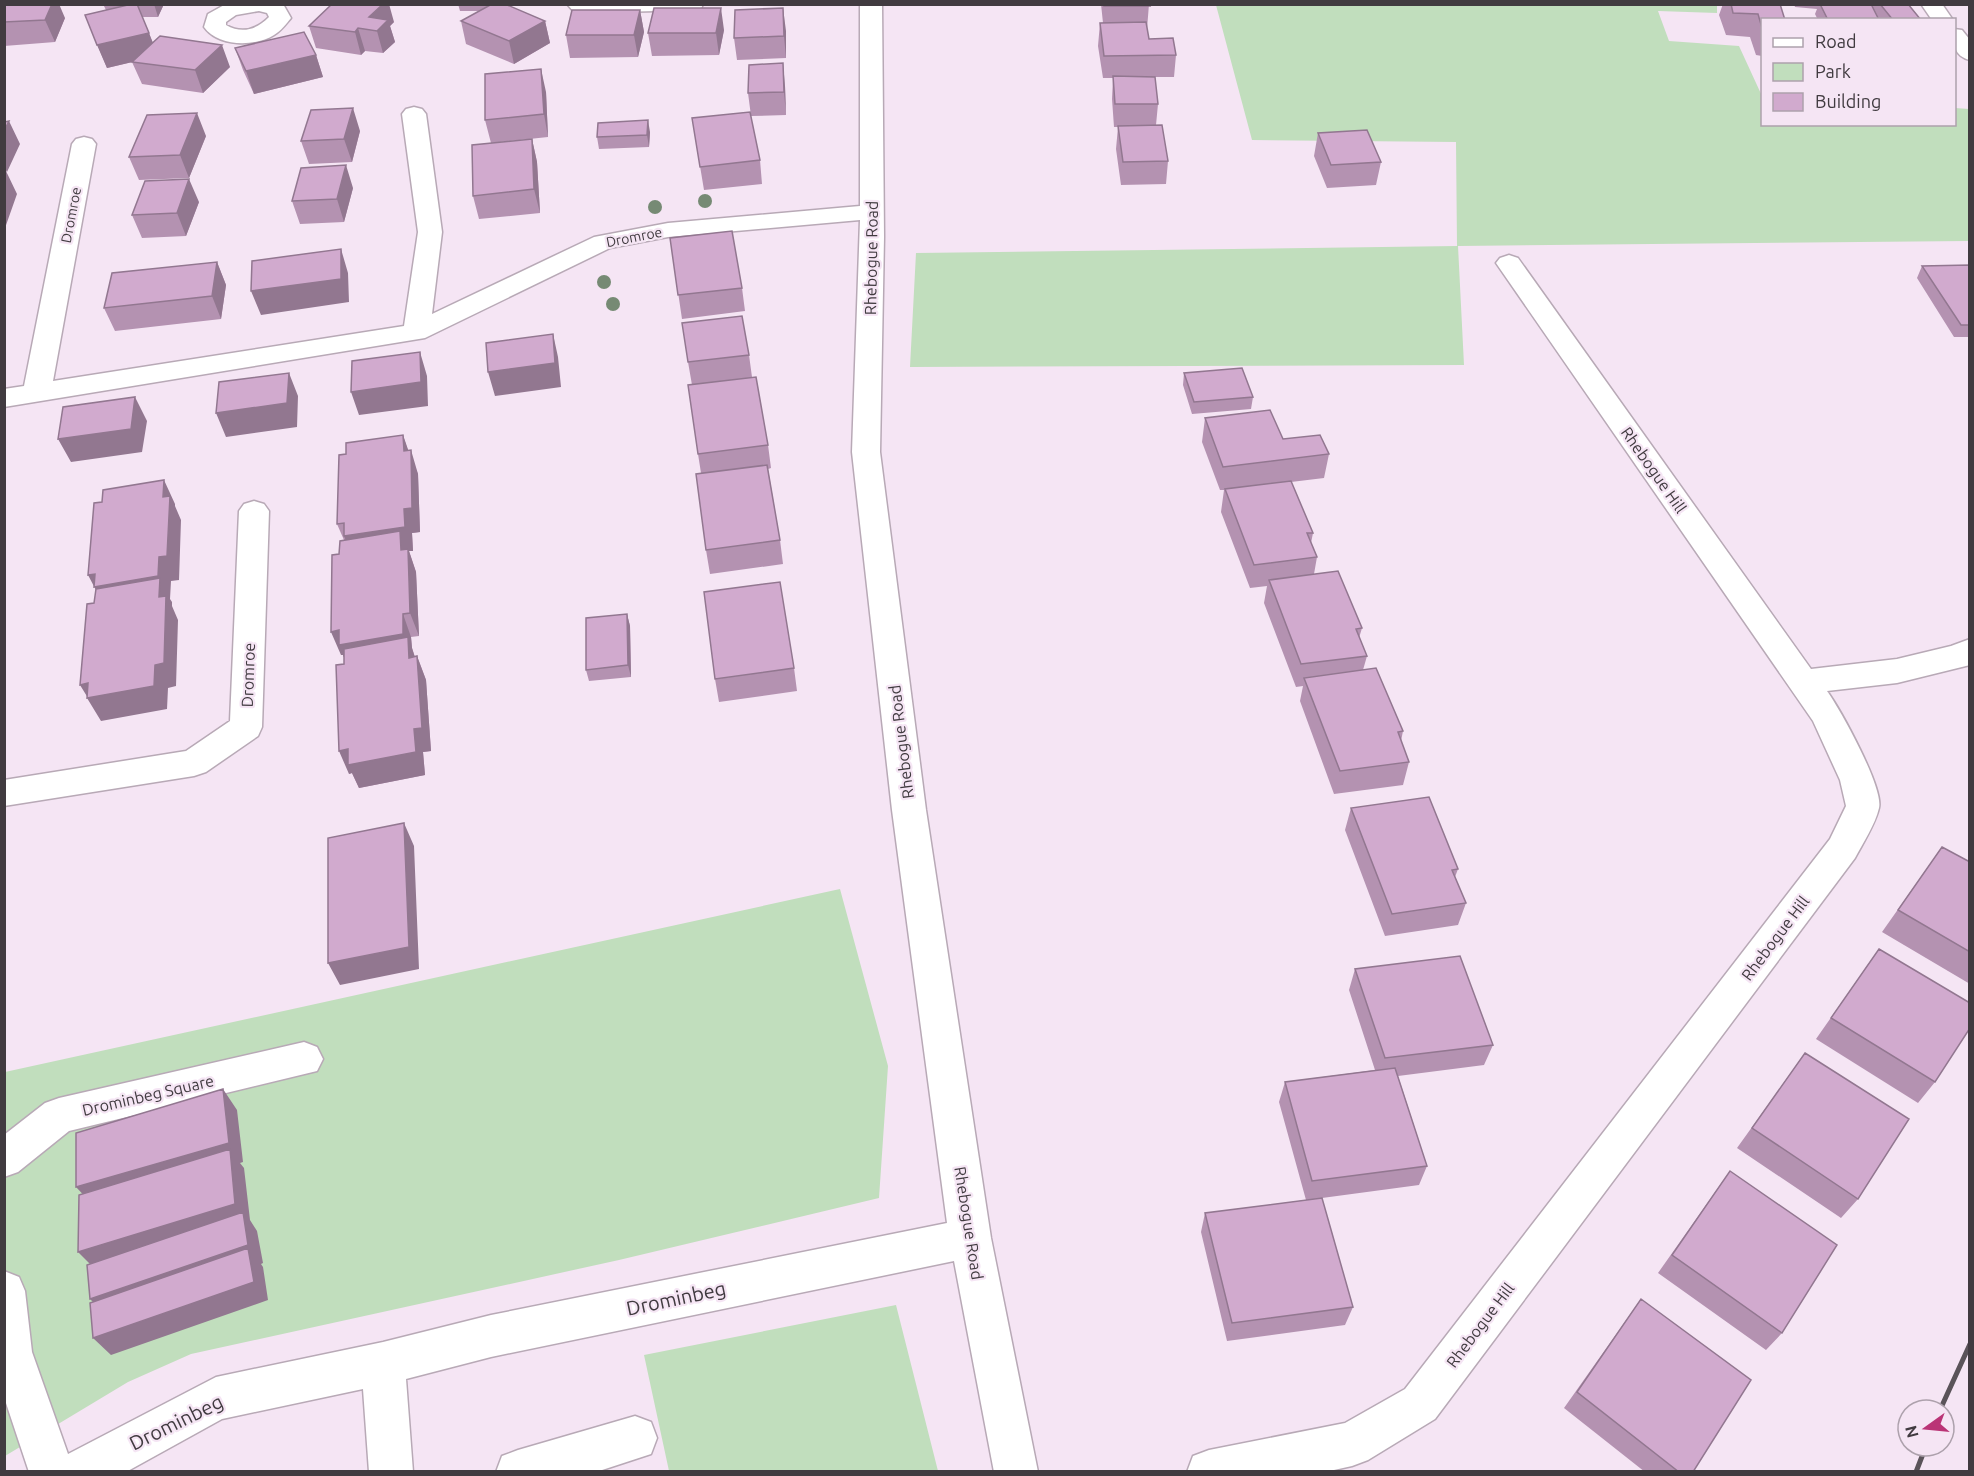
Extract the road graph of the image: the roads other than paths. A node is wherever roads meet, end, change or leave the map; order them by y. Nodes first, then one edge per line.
1 (577, 4) edge
2 (693, 4) edge
3 (871, 4) edge
4 (1931, 4) edge
5 (1941, 18) edge
6 (1956, 37) edge
7 (1970, 54) edge
8 (414, 114) dead end
9 (84, 144) dead end
10 (871, 212) junction
11 (1509, 263) dead end
12 (416, 332) junction
13 (37, 392) junction
14 (4, 398) edge
15 (254, 511) dead end
16 (1970, 650) edge
17 (1803, 682) junction
18 (4, 793) edge
19 (304, 1059) dead end
20 (4, 1159) edge
21 (970, 1238) junction
22 (4, 1291) edge
23 (383, 1363) junction
24 (635, 1438) dead end
25 (52, 1472) edge
26 (80, 1472) edge
27 (391, 1472) edge
28 (518, 1472) edge
29 (1016, 1472) edge
30 (1209, 1472) edge

1 - 2 street
3 - 10 street, Rhebogue Road
4 - 5 street
6 - 7 street
8 - 12 street
9 - 13 street, Dromroe
10 - 12 street, Dromroe
10 - 21 street, Rhebogue Road
11 - 17 street, Rhebogue Hill
12 - 13 street, Dromroe
13 - 14 street, Dromroe
15 - 18 street, Dromroe
16 - 17 street
17 - 30 street, Rhebogue Hill
19 - 20 street, Drominbeg Square
21 - 23 street, Drominbeg
21 - 29 street, Rhebogue Road
22 - 25 street
23 - 26 street, Drominbeg
23 - 27 street
24 - 28 street

